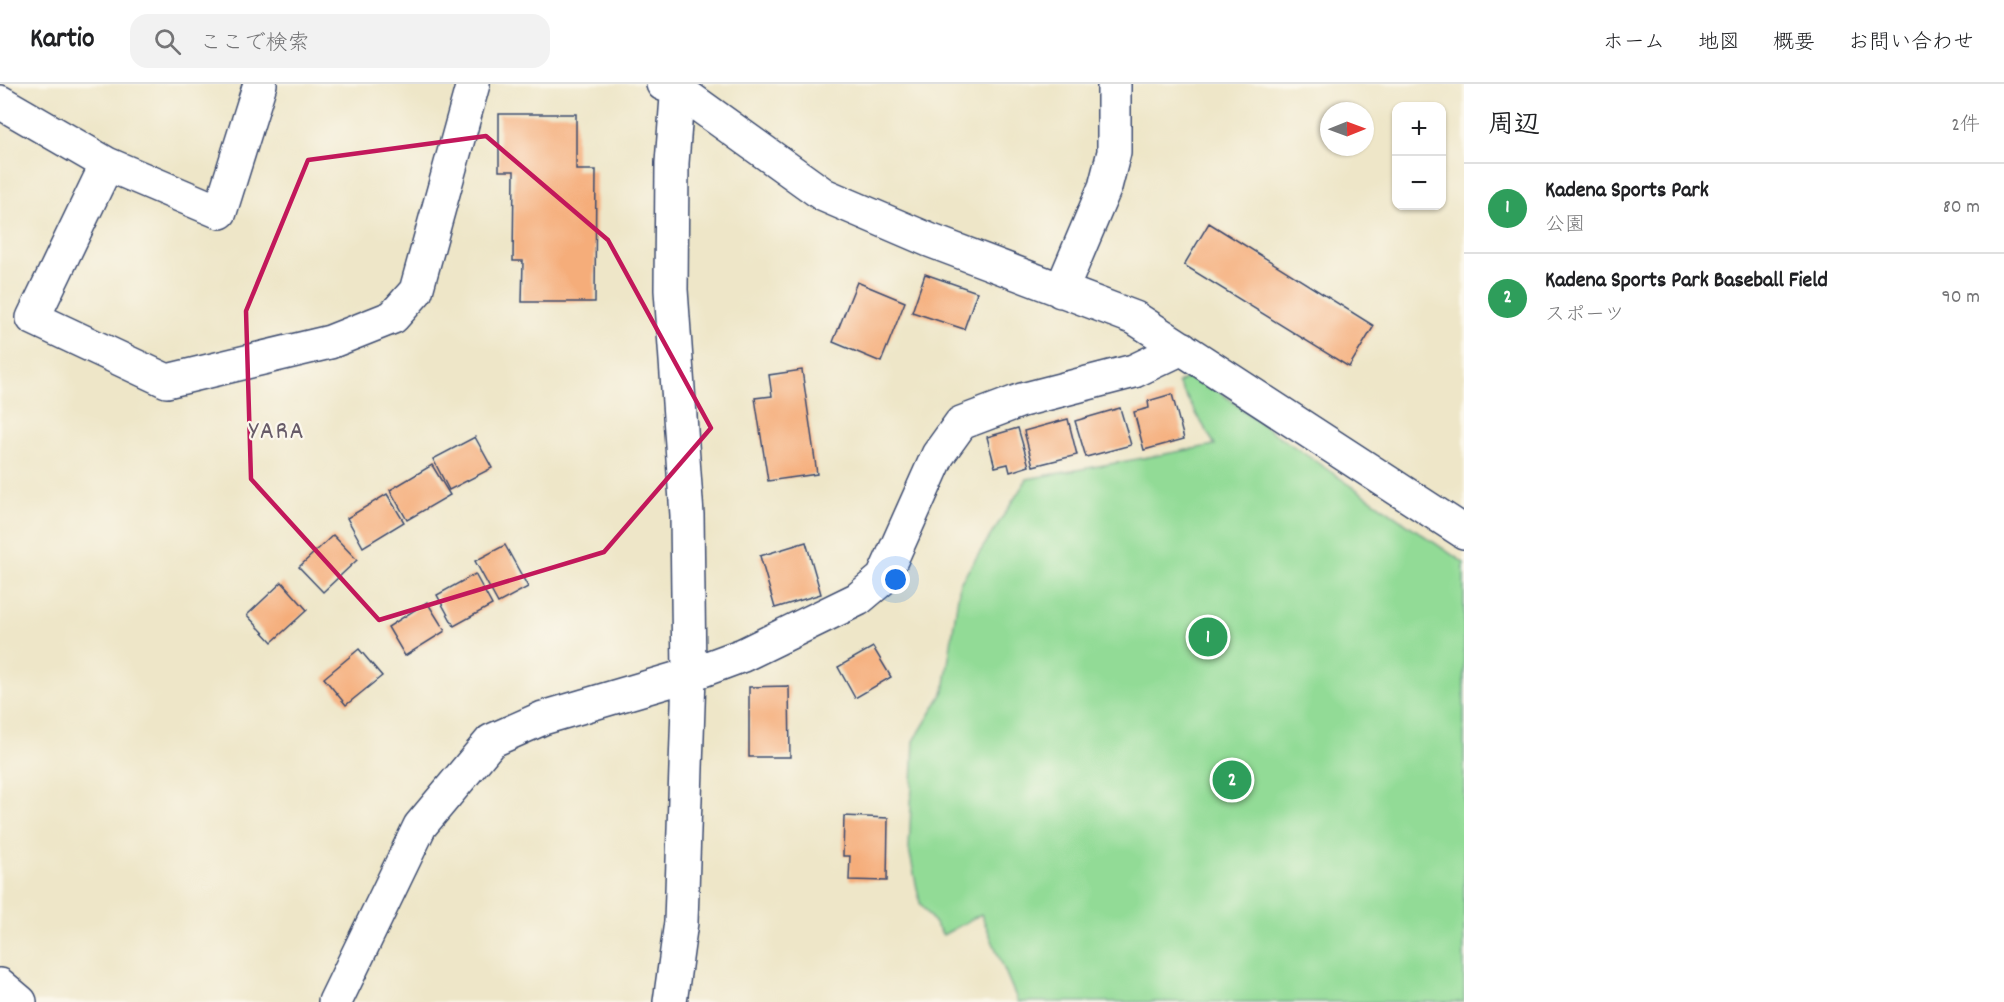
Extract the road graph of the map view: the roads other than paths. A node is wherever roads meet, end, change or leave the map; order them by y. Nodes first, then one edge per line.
1 (260, 84) edge
2 (473, 84) edge
3 (1114, 84) edge
4 (673, 86) edge
5 (0, 102) edge
6 (106, 164) junction
7 (1061, 291) junction
8 (1182, 348) junction
9 (1464, 532) edge
10 (689, 675) junction
11 (0, 985) edge
12 (20, 1002) edge
13 (335, 1002) edge
14 (670, 1002) edge

1 - 6 street
2 - 6 street
3 - 7 street
4 - 7 street
4 - 10 street
5 - 6 street
7 - 8 street
8 - 9 street
8 - 10 street
10 - 13 street
10 - 14 street
11 - 12 street

